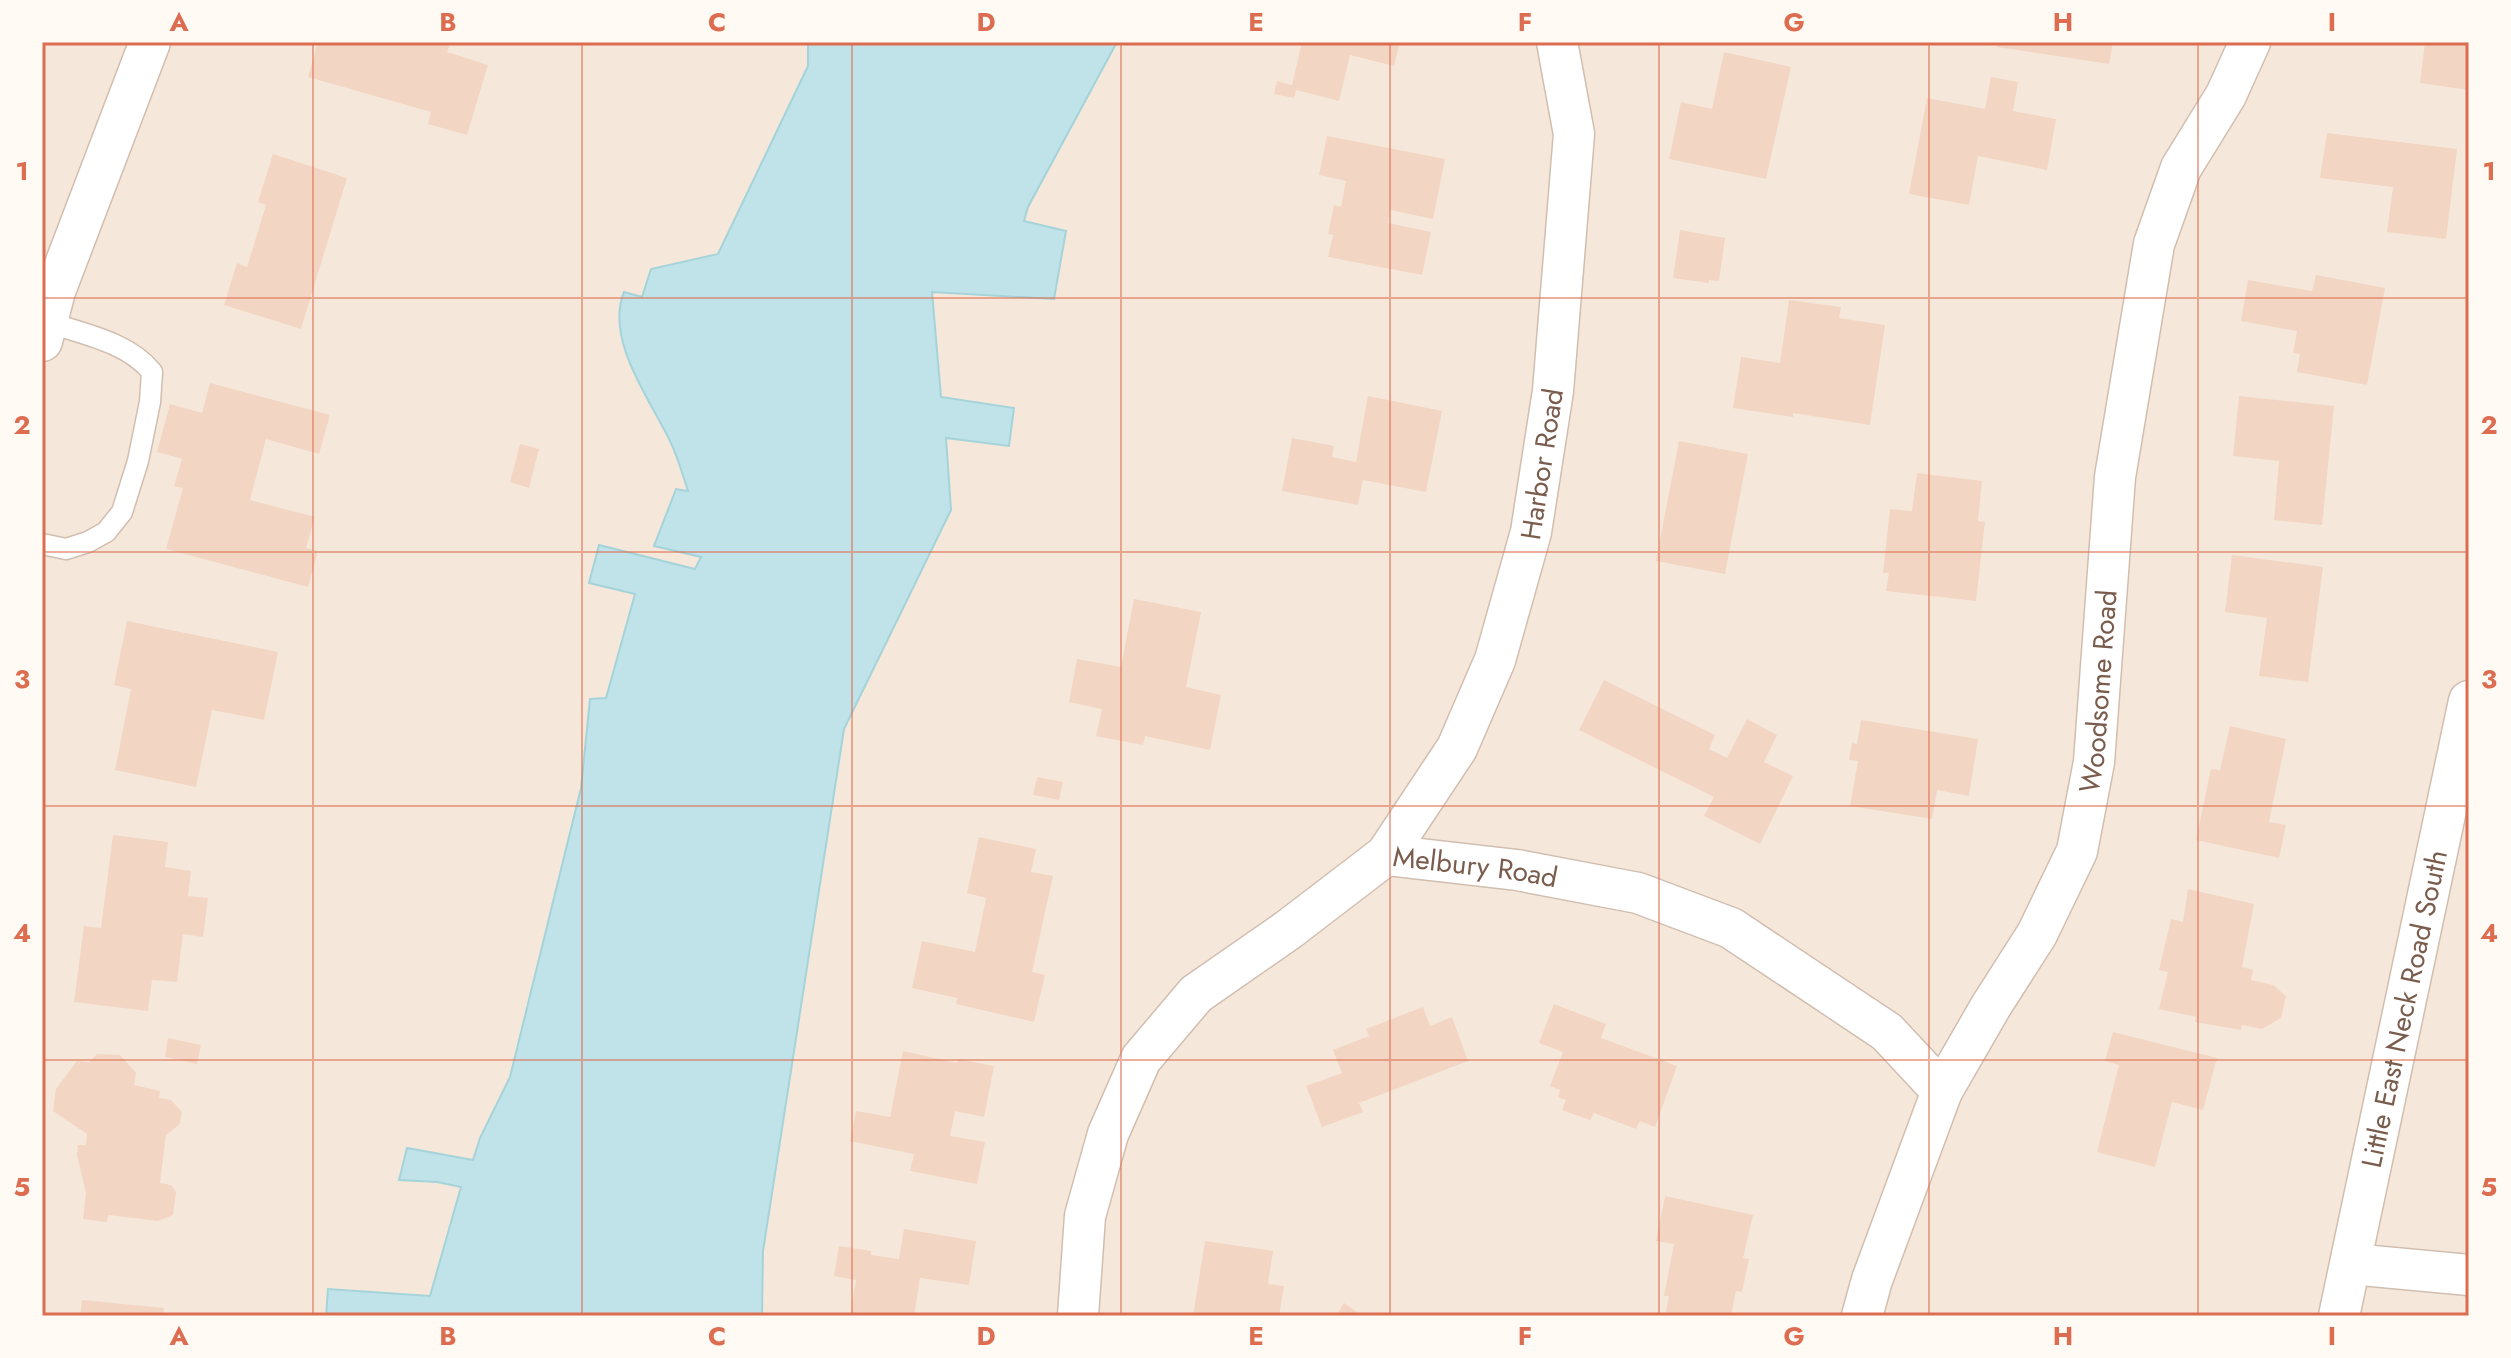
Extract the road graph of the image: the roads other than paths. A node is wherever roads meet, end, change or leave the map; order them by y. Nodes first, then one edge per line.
1 (150, 42) edge
2 (1557, 42) edge
3 (2250, 42) edge
4 (44, 332) edge
5 (42, 544) edge
6 (2469, 701) edge
7 (2460, 781) edge
8 (1386, 855) junction
9 (1942, 1091) junction
10 (2351, 1264) junction
11 (2469, 1275) edge
12 (1078, 1316) edge
13 (1862, 1316) edge
14 (2339, 1316) edge

1 - 4 street
2 - 8 street, Harbor Road
3 - 9 street, Woodsome Road
4 - 5 lane
6 - 7 street, Little East Neck Road South
7 - 10 street, Little East Neck Road South
8 - 9 street, Melbury Road
8 - 12 street, Melbury Road
9 - 13 street, Woodsome Road
10 - 11 street
10 - 14 street, Little East Neck Road South

